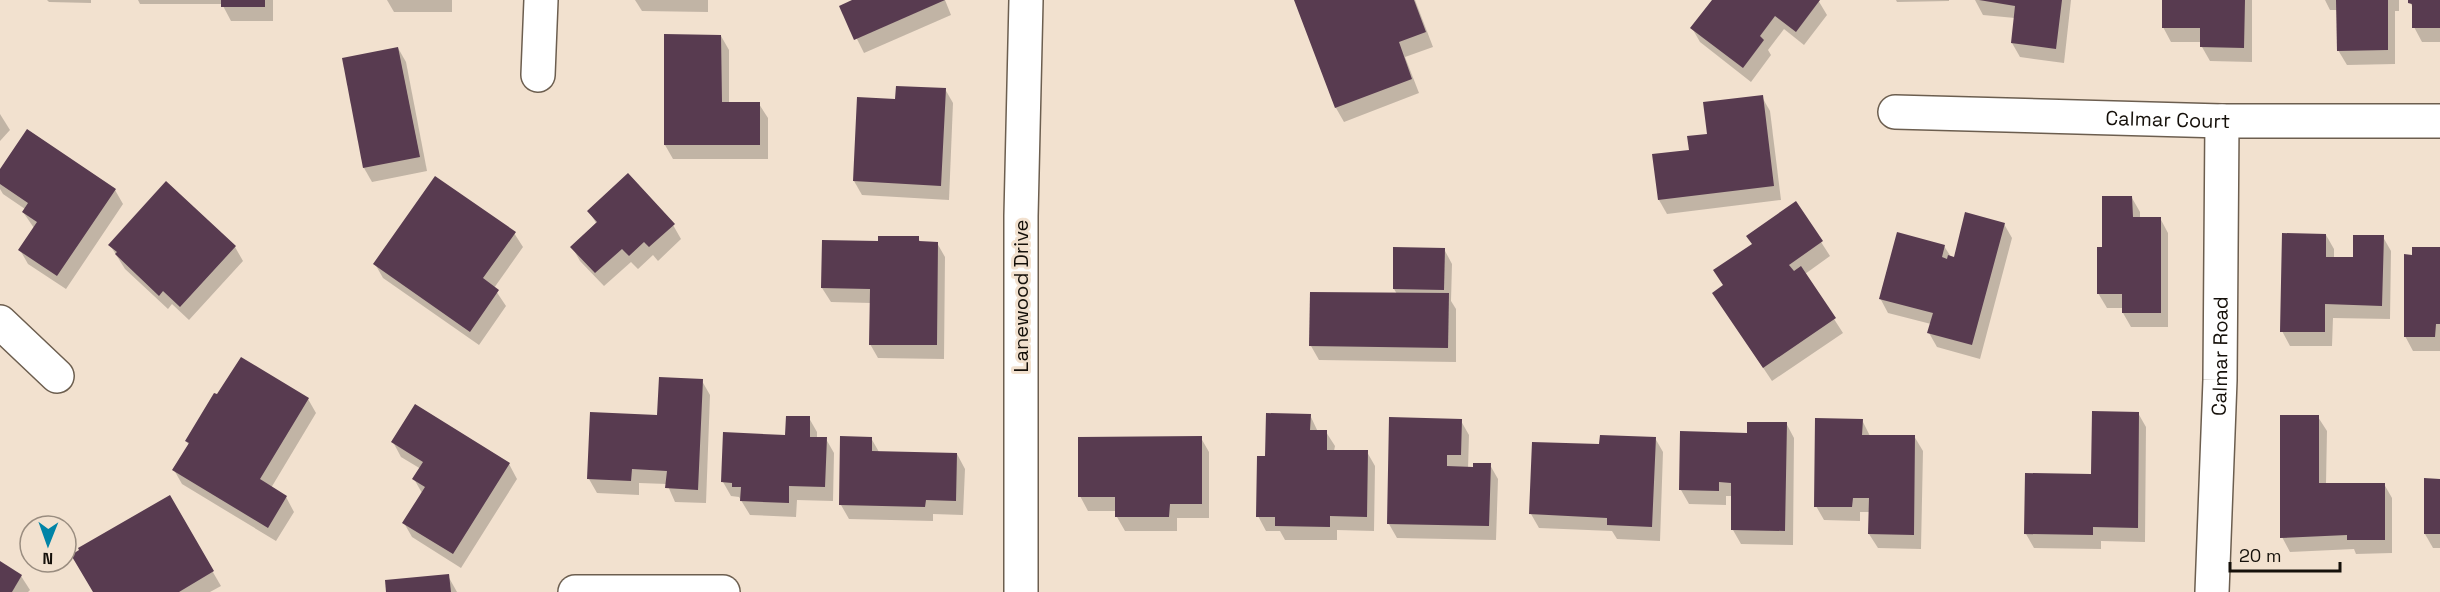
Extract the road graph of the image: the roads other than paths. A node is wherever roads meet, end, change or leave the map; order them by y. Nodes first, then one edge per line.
1 (541, 0) edge
2 (1026, 0) edge
3 (538, 75) dead end
4 (1895, 111) dead end
5 (2222, 121) junction
6 (2440, 122) edge
7 (0, 322) edge
8 (57, 376) dead end
9 (575, 591) edge
10 (723, 592) edge
11 (1021, 592) edge
12 (2212, 592) edge

1 - 3 street
2 - 11 street, Lanewood Drive
4 - 5 street, Calmar Court
5 - 6 street, Calmar Court
5 - 12 street, Calmar Road
7 - 8 street
9 - 10 street

